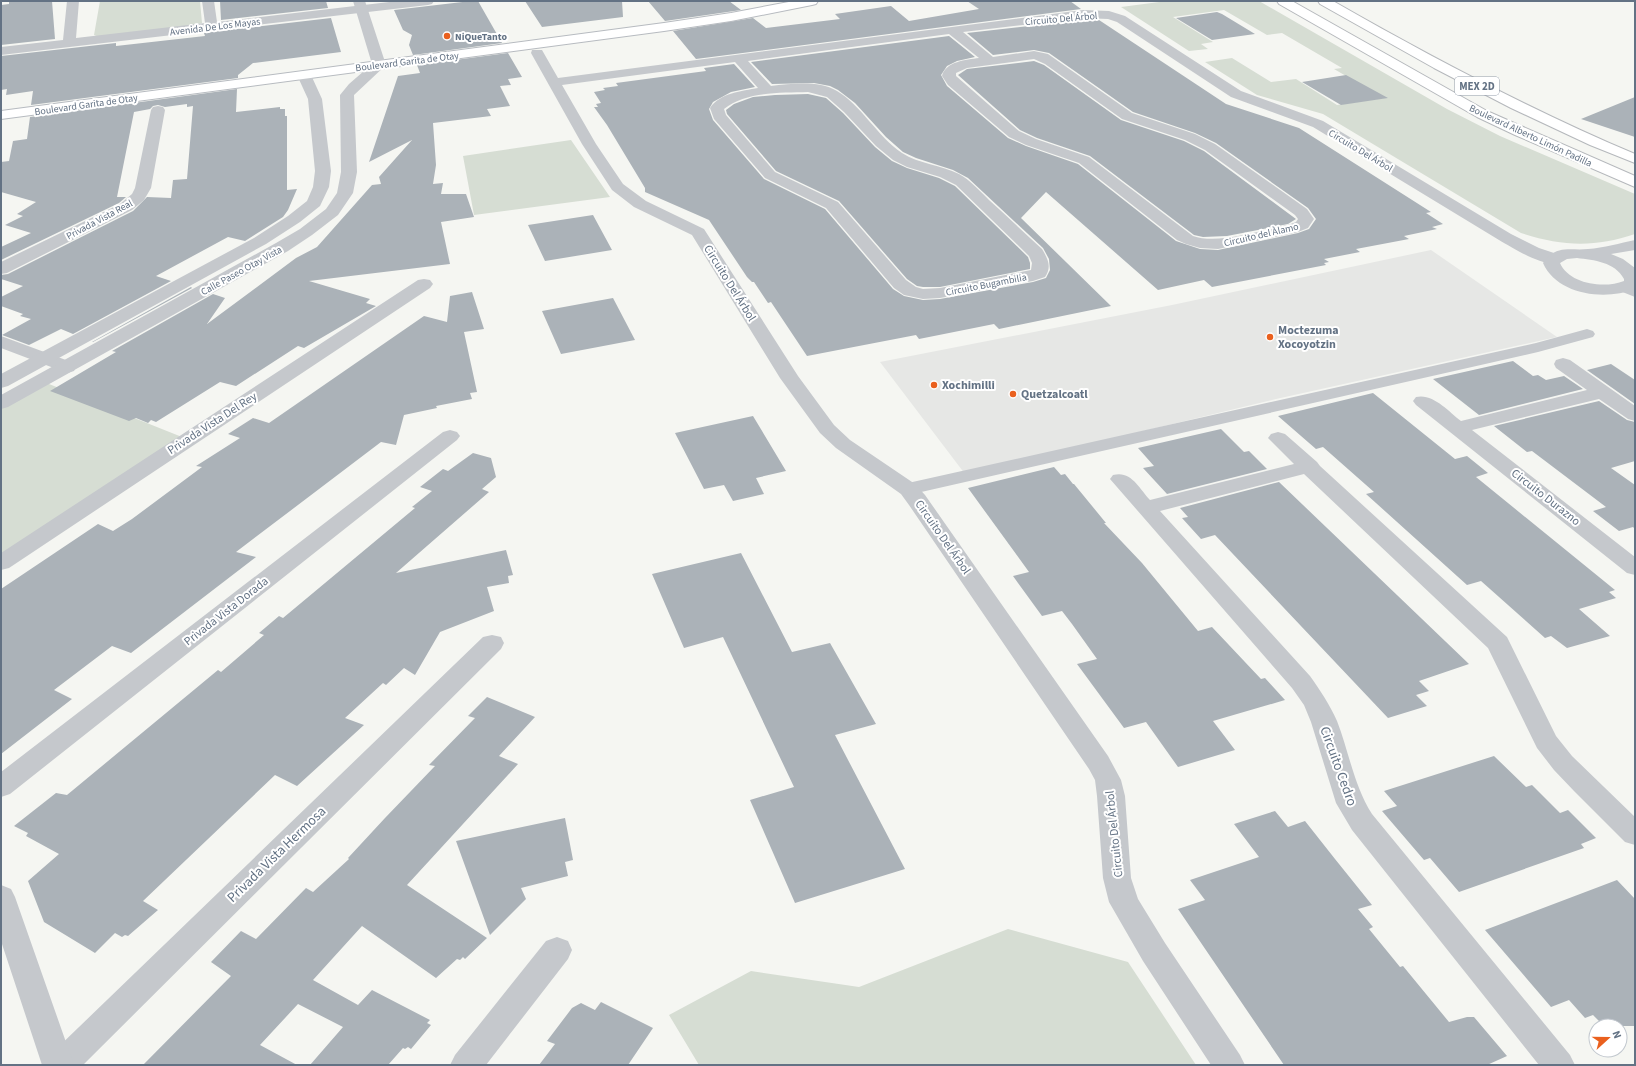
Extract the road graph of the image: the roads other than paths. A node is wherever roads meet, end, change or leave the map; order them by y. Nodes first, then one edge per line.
1 (73, 1) edge
2 (208, 1) edge
3 (428, 1) edge
4 (763, 1) edge
5 (812, 1) edge
6 (1283, 1) edge
7 (1324, 1) edge
8 (361, 5) edge
9 (212, 26) junction
10 (952, 30) junction
11 (69, 43) junction
12 (1, 51) edge
13 (537, 53) dead end
14 (739, 59) junction
15 (377, 60) junction
16 (989, 60) junction
17 (304, 75) junction
18 (555, 82) junction
19 (768, 92) junction
20 (331, 97) junction
21 (1, 103) edge
22 (158, 110) dead end
23 (1, 115) edge
24 (1635, 159) edge
25 (1635, 182) edge
26 (260, 241) junction
27 (1635, 246) edge
28 (282, 247) junction
29 (1589, 254) junction
30 (1554, 259) junction
31 (1, 269) edge
32 (424, 284) dead end
33 (1632, 284) edge
34 (1587, 334) dead end
35 (1, 342) edge
36 (44, 358) junction
37 (1563, 364) dead end
38 (67, 368) junction
39 (1, 382) edge
40 (1602, 392) junction
41 (1423, 401) dead end
42 (1, 403) edge
43 (1635, 415) edge
44 (1456, 428) junction
45 (450, 436) dead end
46 (1278, 438) dead end
47 (1310, 466) junction
48 (1120, 479) dead end
49 (908, 489) junction
50 (1145, 508) junction
51 (1, 563) edge
52 (1635, 568) edge
53 (492, 643) dead end
54 (1, 786) edge
55 (1635, 834) edge
56 (1, 897) edge
57 (557, 950) dead end
58 (59, 1065) edge
59 (466, 1065) edge
60 (1229, 1065) edge
61 (1559, 1065) edge

1 - 11 street
2 - 9 street
3 - 8 street, Avenida De Los Mayas
4 - 15 main road, Boulevard Garita de Otay
5 - 15 main road, Boulevard Garita de Otay
6 - 25 main road, Boulevard Alberto Limón Padilla / MEX 2D
7 - 24 main road, Boulevard Alberto Limón Padilla / MEX 2D
8 - 9 street, Avenida De Los Mayas
8 - 15 street
9 - 11 street, Avenida De Los Mayas
10 - 14 street, Circuito Del Árbol
10 - 16 street
10 - 30 street, Circuito Del Árbol
11 - 12 street, Avenida De Los Mayas
13 - 18 street, Circuito Del Árbol
14 - 18 street, Circuito Del Árbol
14 - 19 street
15 - 17 main road, Boulevard Garita de Otay
15 - 20 street
15 - 21 main road, Boulevard Garita de Otay
16 - 16 street, Circuito del Àlamo
17 - 20 street, Calle Paseo Otay Vista
17 - 23 main road, Boulevard Garita de Otay
18 - 49 street, Circuito Del Árbol
19 - 19 street, Circuito Bugambilia
20 - 26 street, Calle Paseo Otay Vista
20 - 28 street, Calle Paseo Otay Vista
22 - 31 street, Privada Vista Real
26 - 28 street
26 - 36 street, Calle Paseo Otay Vista
27 - 29 street
28 - 38 street, Calle Paseo Otay Vista
29 - 30 street
29 - 33 street
30 - 33 street
32 - 51 street, Privada Vista Del Rey
34 - 49 street
35 - 36 street
36 - 38 street
36 - 39 street, Calle Paseo Otay Vista
37 - 40 street
38 - 42 street, Calle Paseo Otay Vista
40 - 43 street
40 - 44 street
41 - 44 street, Circuito Durazno
44 - 52 street, Circuito Durazno
45 - 54 street, Privada Vista Dorada
46 - 47 street
47 - 50 street
47 - 55 street
48 - 50 street, Circuito Cedro
49 - 60 street, Circuito Del Árbol
50 - 61 street, Circuito Cedro
53 - 58 street, Privada Vista Hermosa
56 - 58 street
57 - 59 street

